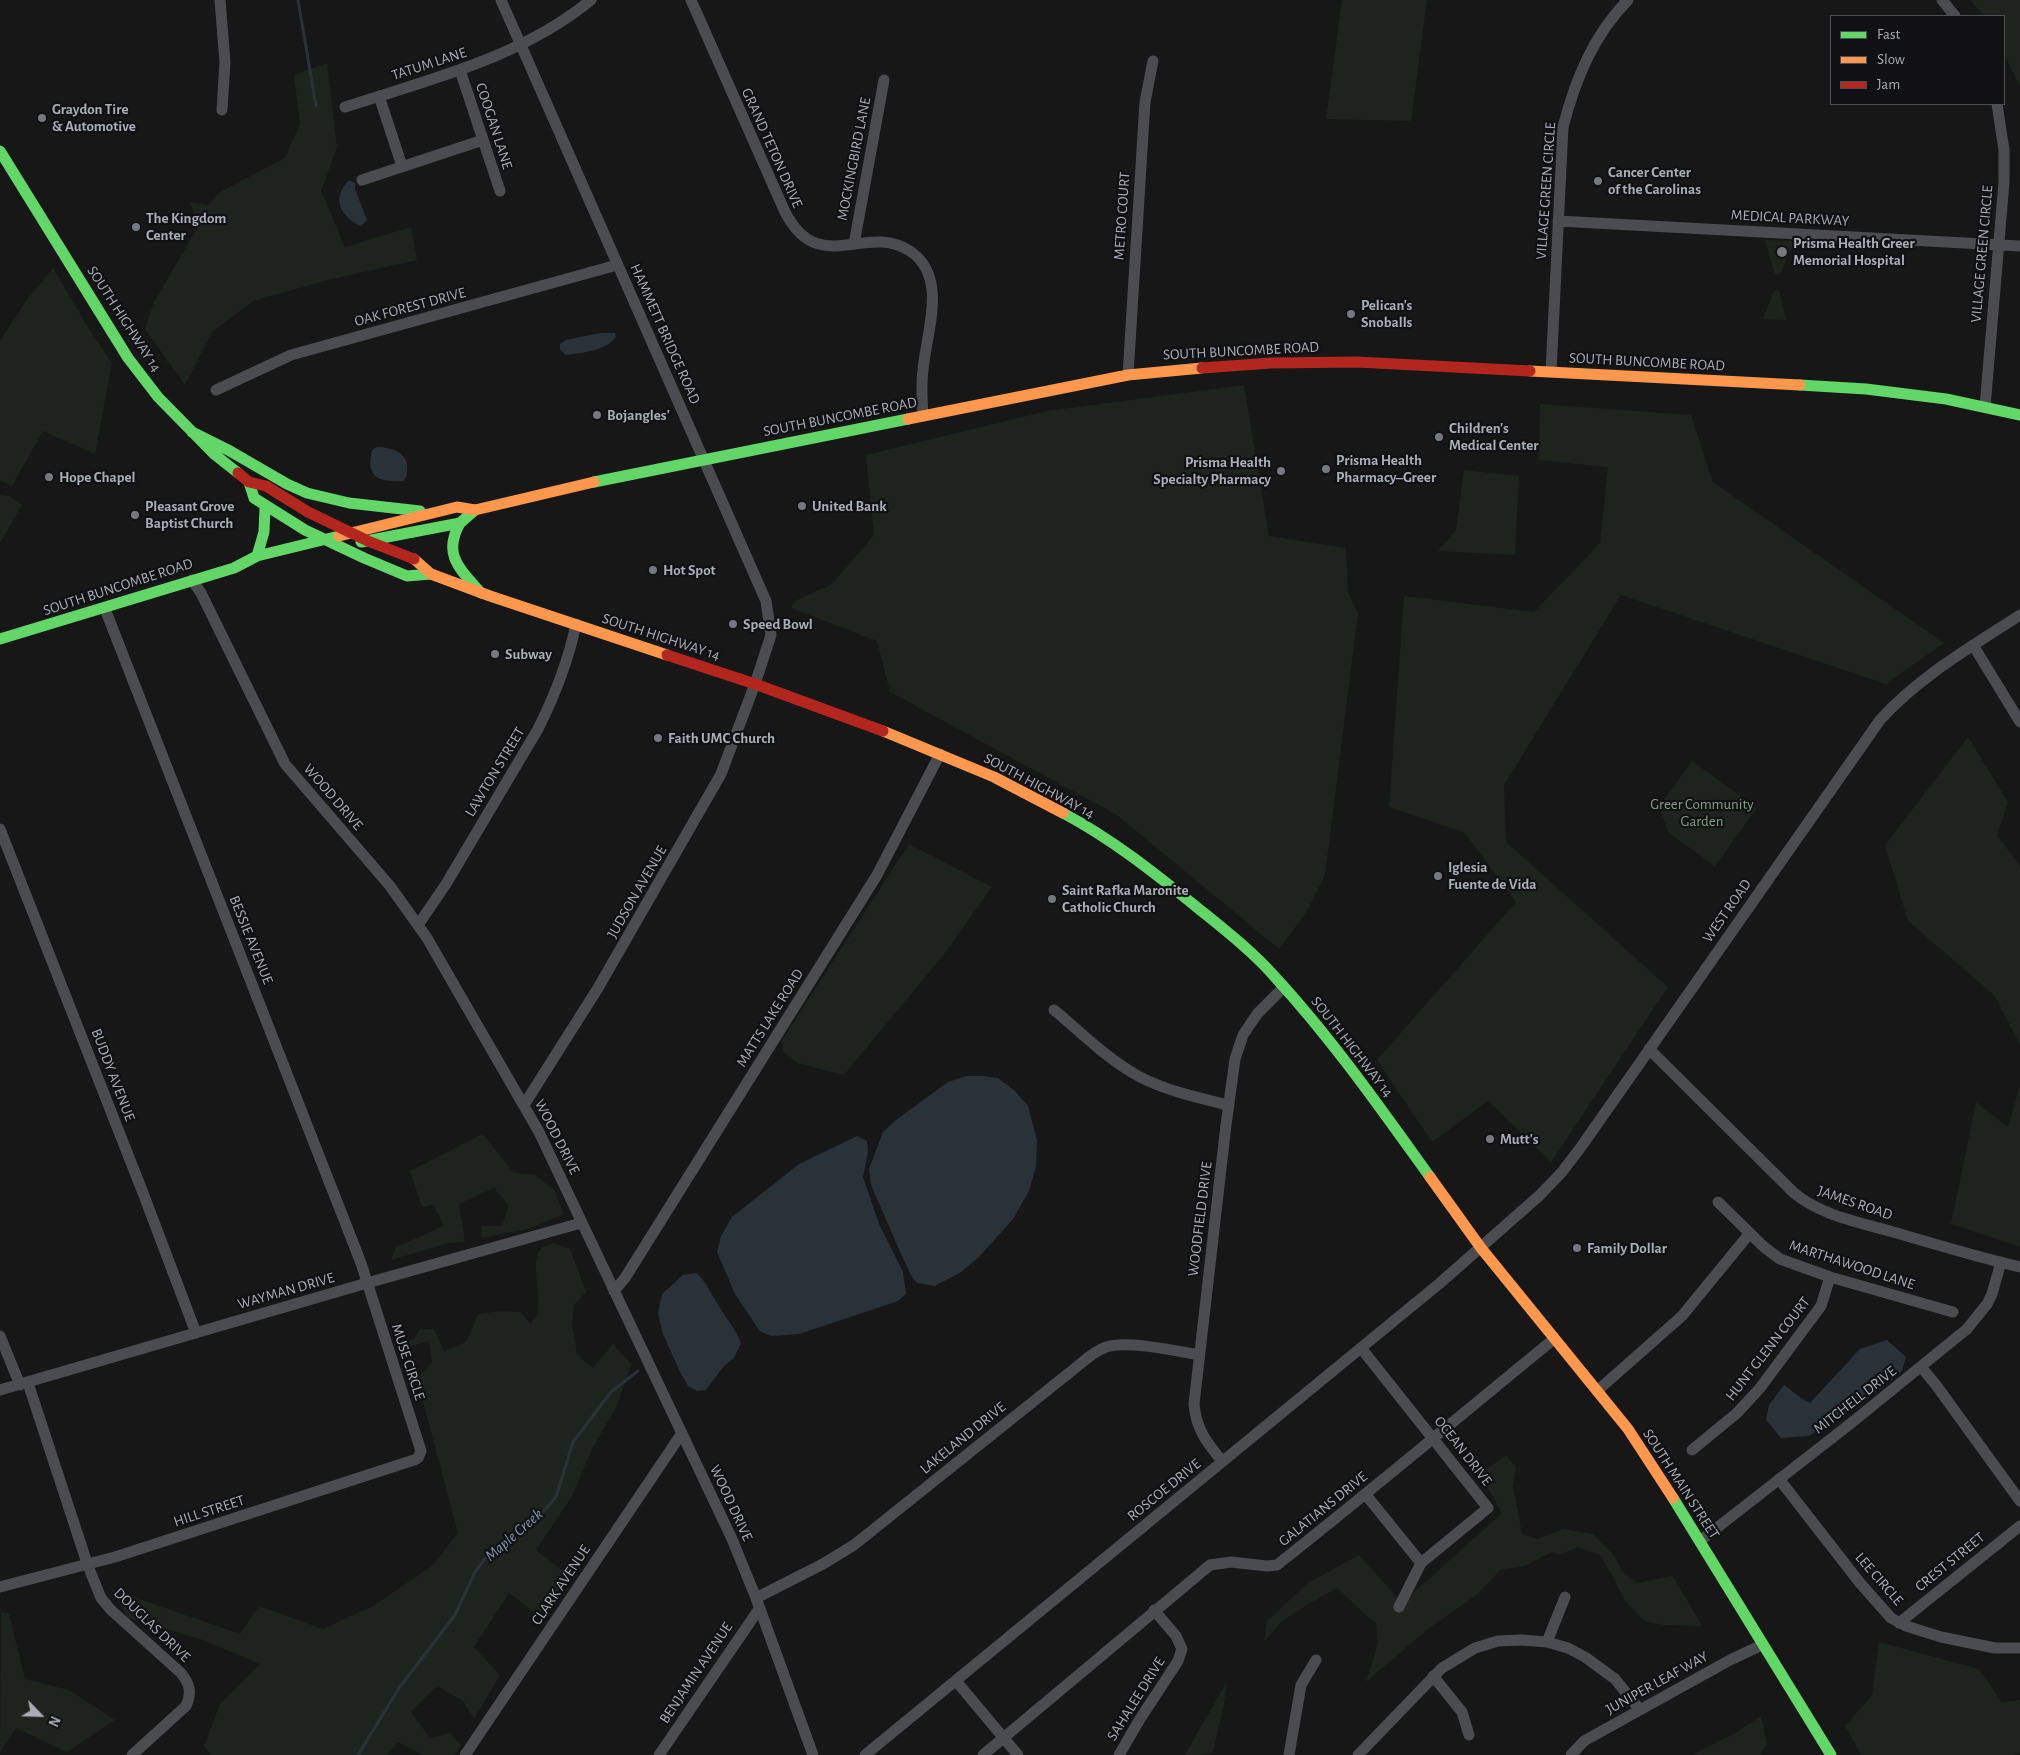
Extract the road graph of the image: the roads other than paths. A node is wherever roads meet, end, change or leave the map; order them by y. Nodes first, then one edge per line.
1 (220, 0) edge
2 (501, 0) edge
3 (591, 0) edge
4 (691, 0) edge
5 (1628, 0) edge
6 (1942, 0) edge
7 (1954, 15) edge
8 (521, 46) junction
9 (1153, 61) dead end
10 (460, 70) junction
11 (884, 80) dead end
12 (379, 96) junction
13 (1998, 105) edge
14 (345, 107) dead end
15 (222, 110) dead end
16 (483, 140) junction
17 (0, 151) edge
18 (402, 166) junction
19 (362, 180) dead end
20 (500, 191) dead end
21 (1558, 221) junction
22 (854, 244) junction
23 (1998, 244) junction
24 (2020, 246) edge
25 (617, 264) junction
26 (1551, 372) junction
27 (1128, 374) junction
28 (216, 390) dead end
29 (1985, 407) junction
30 (2020, 415) edge
31 (923, 416) junction
32 (192, 432) junction
33 (704, 460) junction
34 (249, 482) junction
35 (265, 507) junction
36 (475, 510) junction
37 (433, 513) junction
38 (460, 523) junction
39 (352, 533) junction
40 (324, 540) junction
41 (368, 541) junction
42 (340, 547) junction
43 (257, 556) junction
44 (246, 565) junction
45 (431, 574) junction
46 (192, 580) junction
47 (481, 593) junction
48 (105, 609) junction
49 (2020, 615) edge
50 (576, 624) junction
51 (0, 639) edge
52 (1973, 645) junction
53 (756, 684) junction
54 (2020, 722) edge
55 (940, 754) junction
56 (0, 829) edge
57 (418, 925) junction
58 (1283, 988) junction
59 (1054, 1010) dead end
60 (1649, 1049) junction
61 (524, 1105) junction
62 (1228, 1105) junction
63 (1718, 1202) dead end
64 (581, 1223) junction
65 (1750, 1233) junction
66 (1481, 1248) junction
67 (2001, 1262) junction
68 (2020, 1267) edge
69 (1830, 1277) junction
70 (367, 1282) junction
71 (614, 1291) junction
72 (1953, 1312) dead end
73 (196, 1333) junction
74 (0, 1336) edge
75 (1554, 1338) junction
76 (1361, 1348) junction
77 (1199, 1355) junction
78 (1921, 1367) junction
79 (24, 1384) junction
80 (0, 1390) edge
81 (1597, 1391) junction
82 (682, 1433) junction
83 (1433, 1437) junction
84 (1692, 1450) dead end
85 (421, 1451) joint
86 (1222, 1461) junction
87 (1779, 1479) junction
88 (1366, 1495) junction
89 (2020, 1501) edge
90 (2020, 1526) edge
91 (1700, 1541) junction
92 (1420, 1563) junction
93 (88, 1566) junction
94 (0, 1587) edge
95 (1565, 1597) dead end
96 (756, 1598) junction
97 (1399, 1607) dead end
98 (759, 1609) junction
99 (1154, 1610) junction
100 (1899, 1623) junction
101 (1547, 1642) junction
102 (1762, 1645) junction
103 (2020, 1648) edge
104 (1316, 1660) dead end
105 (1433, 1676) junction
106 (956, 1681) junction
107 (1640, 1710) junction
108 (1469, 1735) dead end
109 (1004, 1737) junction
110 (132, 1755) edge
111 (465, 1755) edge
112 (659, 1755) edge
113 (813, 1755) edge
114 (865, 1755) edge
115 (983, 1755) edge
116 (1018, 1755) edge
117 (1119, 1755) edge
118 (1289, 1755) edge
119 (1358, 1755) edge
120 (1571, 1755) edge
121 (1830, 1755) edge

1 - 15 street
2 - 8 street, HAMMETT BRIDGE ROAD
3 - 8 street, TATUM LANE
4 - 22 street, GRAND TETON DRIVE
5 - 21 street, VILLAGE GREEN CIRCLE
6 - 7 street
8 - 10 street, TATUM LANE
8 - 25 street, HAMMETT BRIDGE ROAD
9 - 27 street, METRO COURT
10 - 12 street, TATUM LANE
10 - 16 street, COOGAN LANE
11 - 22 street, MOCKINGBIRD LANE
12 - 14 street, TATUM LANE
12 - 18 street
13 - 23 street, VILLAGE GREEN CIRCLE
16 - 18 street
16 - 20 street, COOGAN LANE
17 - 32 main road, SOUTH HIGHWAY 14
18 - 19 street
21 - 23 street, MEDICAL PARKWAY
21 - 26 street, VILLAGE GREEN CIRCLE
22 - 31 street, GRAND TETON DRIVE
23 - 24 street, MEDICAL PARKWAY
23 - 29 street, VILLAGE GREEN CIRCLE
25 - 28 street, OAK FOREST DRIVE
25 - 33 street, HAMMETT BRIDGE ROAD
26 - 27 main road, SOUTH BUNCOMBE ROAD
26 - 29 main road, SOUTH BUNCOMBE ROAD
27 - 31 main road, SOUTH BUNCOMBE ROAD
29 - 30 main road, SOUTH BUNCOMBE ROAD
31 - 33 main road, SOUTH BUNCOMBE ROAD
32 - 34 main road, SOUTH HIGHWAY 14
32 - 37 main road
33 - 36 main road, SOUTH BUNCOMBE ROAD
33 - 53 street, HAMMETT BRIDGE ROAD
34 - 35 main road, SOUTH HIGHWAY 14
34 - 39 main road, SOUTH HIGHWAY 14
35 - 40 main road, SOUTH HIGHWAY 14
35 - 43 main road
36 - 37 main road, SOUTH BUNCOMBE ROAD
36 - 38 main road, SOUTH BUNCOMBE ROAD
37 - 39 main road, SOUTH BUNCOMBE ROAD
38 - 41 main road, SOUTH BUNCOMBE ROAD
38 - 47 main road
39 - 40 main road, SOUTH BUNCOMBE ROAD
39 - 41 main road, SOUTH HIGHWAY 14
40 - 42 main road, SOUTH HIGHWAY 14
40 - 43 main road, SOUTH BUNCOMBE ROAD
41 - 42 main road, SOUTH BUNCOMBE ROAD
41 - 45 main road, SOUTH HIGHWAY 14
42 - 44 main road, SOUTH BUNCOMBE ROAD
42 - 45 main road, SOUTH HIGHWAY 14
43 - 44 main road, SOUTH BUNCOMBE ROAD
44 - 46 main road, SOUTH BUNCOMBE ROAD
45 - 47 main road, SOUTH HIGHWAY 14
46 - 48 main road, SOUTH BUNCOMBE ROAD
46 - 57 street, WOOD DRIVE
47 - 50 main road, SOUTH HIGHWAY 14
48 - 51 main road, SOUTH BUNCOMBE ROAD
48 - 70 street, BESSIE AVENUE
49 - 52 street, WEST ROAD
50 - 53 main road, SOUTH HIGHWAY 14
50 - 57 street, LAWTON STREET
52 - 54 street
52 - 60 street, WEST ROAD
53 - 55 main road, SOUTH HIGHWAY 14
53 - 61 street, JUDSON AVENUE
55 - 58 main road, SOUTH HIGHWAY 14
55 - 71 street, MATTS LAKE ROAD
56 - 73 street, BUDDY AVENUE
57 - 61 street, WOOD DRIVE
58 - 62 street, WOODFIELD DRIVE
58 - 66 main road, SOUTH HIGHWAY 14
59 - 62 street
60 - 66 street, WEST ROAD
60 - 67 street, JAMES ROAD
61 - 64 street, WOOD DRIVE
62 - 77 street, WOODFIELD DRIVE
63 - 65 street, MARTHAWOOD LANE
64 - 70 street, WAYMAN DRIVE
64 - 71 street, WOOD DRIVE
65 - 69 street, MARTHAWOOD LANE
65 - 81 street
66 - 75 main road, SOUTH MAIN STREET
66 - 76 street, ROSCOE DRIVE
67 - 68 street, JAMES ROAD
67 - 78 street, MITCHELL DRIVE
69 - 72 street, MARTHAWOOD LANE
69 - 84 street, HUNT GLENN COURT
70 - 73 street, WAYMAN DRIVE
70 - 85 street, MUSE CIRCLE
71 - 82 street, WOOD DRIVE
73 - 79 street, WAYMAN DRIVE
74 - 79 street, DOUGLAS DRIVE
75 - 81 main road, SOUTH MAIN STREET
75 - 83 street, GALATIANS DRIVE
76 - 83 street, OCEAN DRIVE
76 - 86 street, ROSCOE DRIVE
77 - 86 street, WOODFIELD DRIVE
77 - 96 street, LAKELAND DRIVE
78 - 87 street, MITCHELL DRIVE
78 - 89 street
79 - 80 street, WAYMAN DRIVE
79 - 93 street, DOUGLAS DRIVE
81 - 91 main road, SOUTH MAIN STREET
82 - 96 street, WOOD DRIVE
82 - 111 street, CLARK AVENUE
83 - 88 street, GALATIANS DRIVE
83 - 92 street, OCEAN DRIVE
85 - 93 street, HILL STREET
86 - 106 street, ROSCOE DRIVE
87 - 91 street, MITCHELL DRIVE
87 - 100 street, LEE CIRCLE
88 - 92 street
88 - 99 street, GALATIANS DRIVE
90 - 100 street, CREST STREET
91 - 102 main road, SOUTH MAIN STREET
92 - 97 street
93 - 94 street, HILL STREET
93 - 110 street, DOUGLAS DRIVE
95 - 101 street
96 - 98 street, WOOD DRIVE
98 - 112 street, BENJAMIN AVENUE
98 - 113 street, WOOD DRIVE
99 - 109 street, GALATIANS DRIVE
99 - 117 street, SAHALEE DRIVE
100 - 103 street, LEE CIRCLE
101 - 105 street
101 - 107 street
102 - 107 street, JUNIPER LEAF WAY
102 - 121 main road, SOUTH MAIN STREET
104 - 118 street
105 - 108 street
105 - 119 street
106 - 109 street
106 - 114 street, ROSCOE DRIVE
107 - 120 street, JUNIPER LEAF WAY
109 - 115 street, GALATIANS DRIVE
109 - 116 street

